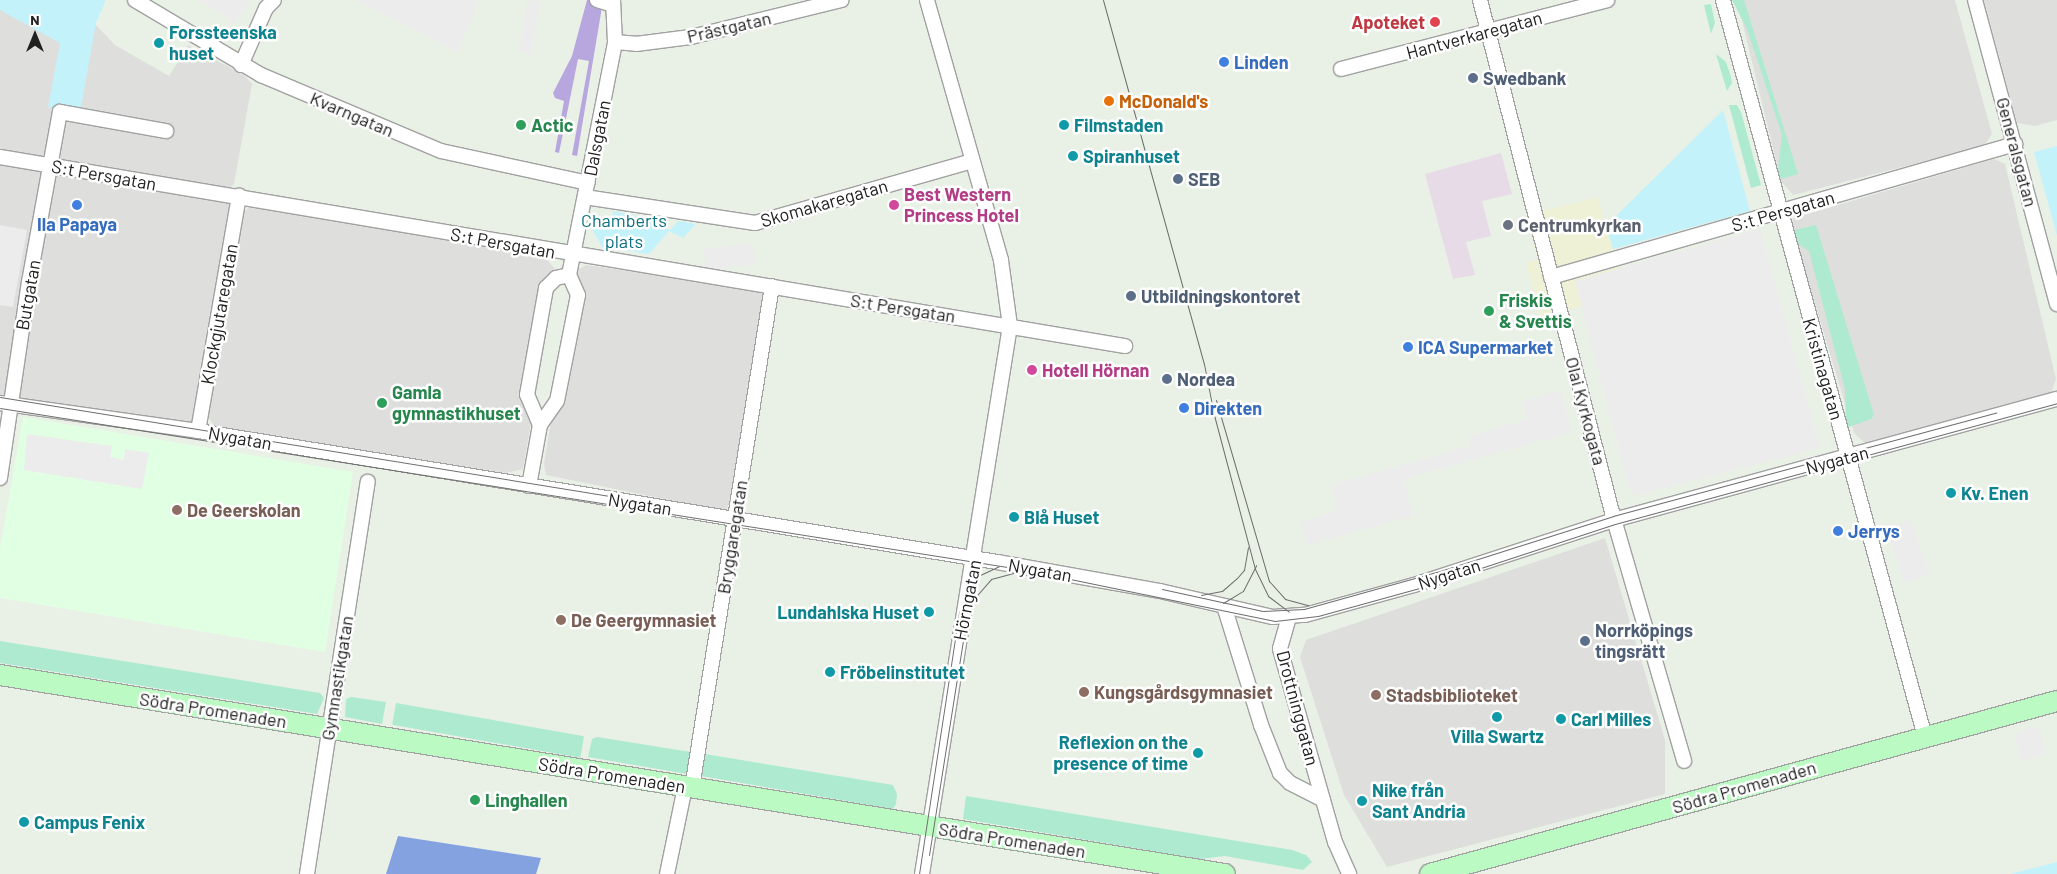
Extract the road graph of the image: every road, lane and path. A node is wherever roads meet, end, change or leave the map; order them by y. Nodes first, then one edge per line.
1 (135, 0) edge
2 (274, 0) edge
3 (842, 0) edge
4 (927, 0) edge
5 (1480, 0) edge
6 (1607, 0) edge
7 (1723, 0) edge
8 (1975, 0) edge
9 (606, 2) edge
10 (1488, 32) junction
11 (615, 42) junction
12 (241, 65) junction
13 (1341, 69) dead end
14 (166, 132) dead end
15 (2015, 144) junction
16 (0, 157) edge
17 (972, 161) junction
18 (50, 166) junction
19 (586, 190) junction
20 (239, 196) junction
21 (1780, 212) junction
22 (572, 255) junction
23 (569, 275) junction
24 (1551, 277) junction
25 (772, 286) junction
26 (2057, 304) edge
27 (1010, 326) junction
28 (1125, 346) dead end
29 (2057, 399) edge
30 (5, 404) edge
31 (540, 425) junction
32 (198, 431) junction
33 (1848, 457) junction
34 (0, 478) edge
35 (368, 482) dead end
36 (529, 486) junction
37 (735, 520) junction
38 (1614, 520) junction
39 (975, 559) junction
40 (1224, 606) junction
41 (1289, 617) junction
42 (0, 675) edge
43 (2057, 701) edge
44 (328, 728) junction
45 (1925, 737) junction
46 (1684, 761) dead end
47 (689, 787) junction
48 (1323, 800) junction
49 (930, 827) junction
50 (1340, 868) edge
51 (307, 874) edge
52 (667, 874) edge
53 (922, 874) edge
54 (1225, 874) edge
55 (1349, 874) edge
56 (1430, 874) edge

1 - 12 street, Kvarngatan
2 - 12 street
3 - 11 street, Prästgatan
4 - 17 street, Hörngatan
5 - 10 street, Olai Kyrkogata
6 - 10 street, Hantverkaregatan
7 - 21 street, Kristinagatan
8 - 15 street, Generalsgatan
9 - 11 street, Dalsgatan
10 - 13 street, Hantverkaregatan
10 - 24 street, Olai Kyrkogata
11 - 19 street, Dalsgatan
12 - 19 street, Kvarngatan
14 - 18 street, Butgatan
15 - 21 street, S:t Persgatan
15 - 26 street, Generalsgatan
16 - 18 street, S:t Persgatan
17 - 19 street, Skomakaregatan
17 - 27 street, Hörngatan
18 - 20 street, S:t Persgatan
18 - 30 street, Butgatan
19 - 22 street, Dalsgatan
20 - 22 street, S:t Persgatan
20 - 32 street, Klockgjutaregatan
21 - 24 street, S:t Persgatan
21 - 33 street, Kristinagatan
22 - 23 street, Dalsgatan
22 - 25 street, S:t Persgatan
23 - 31 street, Dalsgatan
23 - 31 street
24 - 38 street, Olai Kyrkogata
25 - 27 street, S:t Persgatan
25 - 37 street, Bryggaregatan
27 - 28 street, S:t Persgatan
27 - 39 street, Hörngatan
29 - 33 street, Nygatan
30 - 32 street, Nygatan
30 - 34 street, Butgatan
31 - 36 street, Dalsgatan
32 - 36 street, Nygatan
33 - 38 street, Nygatan
33 - 45 street, Kristinagatan
35 - 44 street, Gymnastikgatan
36 - 37 street, Nygatan
37 - 39 street, Nygatan
37 - 47 street, Bryggaregatan
38 - 41 street, Nygatan
38 - 46 street, Olai Kyrkogata
39 - 40 street, Nygatan
39 - 49 street, Hörngatan
40 - 41 street, Nygatan
40 - 48 street, Drottninggatan
41 - 48 street, Drottninggatan
42 - 44 main road, Södra Promenaden
43 - 45 main road, Södra Promenaden
44 - 47 main road, Södra Promenaden
44 - 51 street, Gymnastikgatan
45 - 56 main road, Södra Promenaden
47 - 49 main road, Södra Promenaden
47 - 52 street, Bryggaregatan
48 - 50 street, Drottninggatan
49 - 53 street, Hörngatan
49 - 54 main road, Södra Promenaden
50 - 55 street, Drottninggatan

